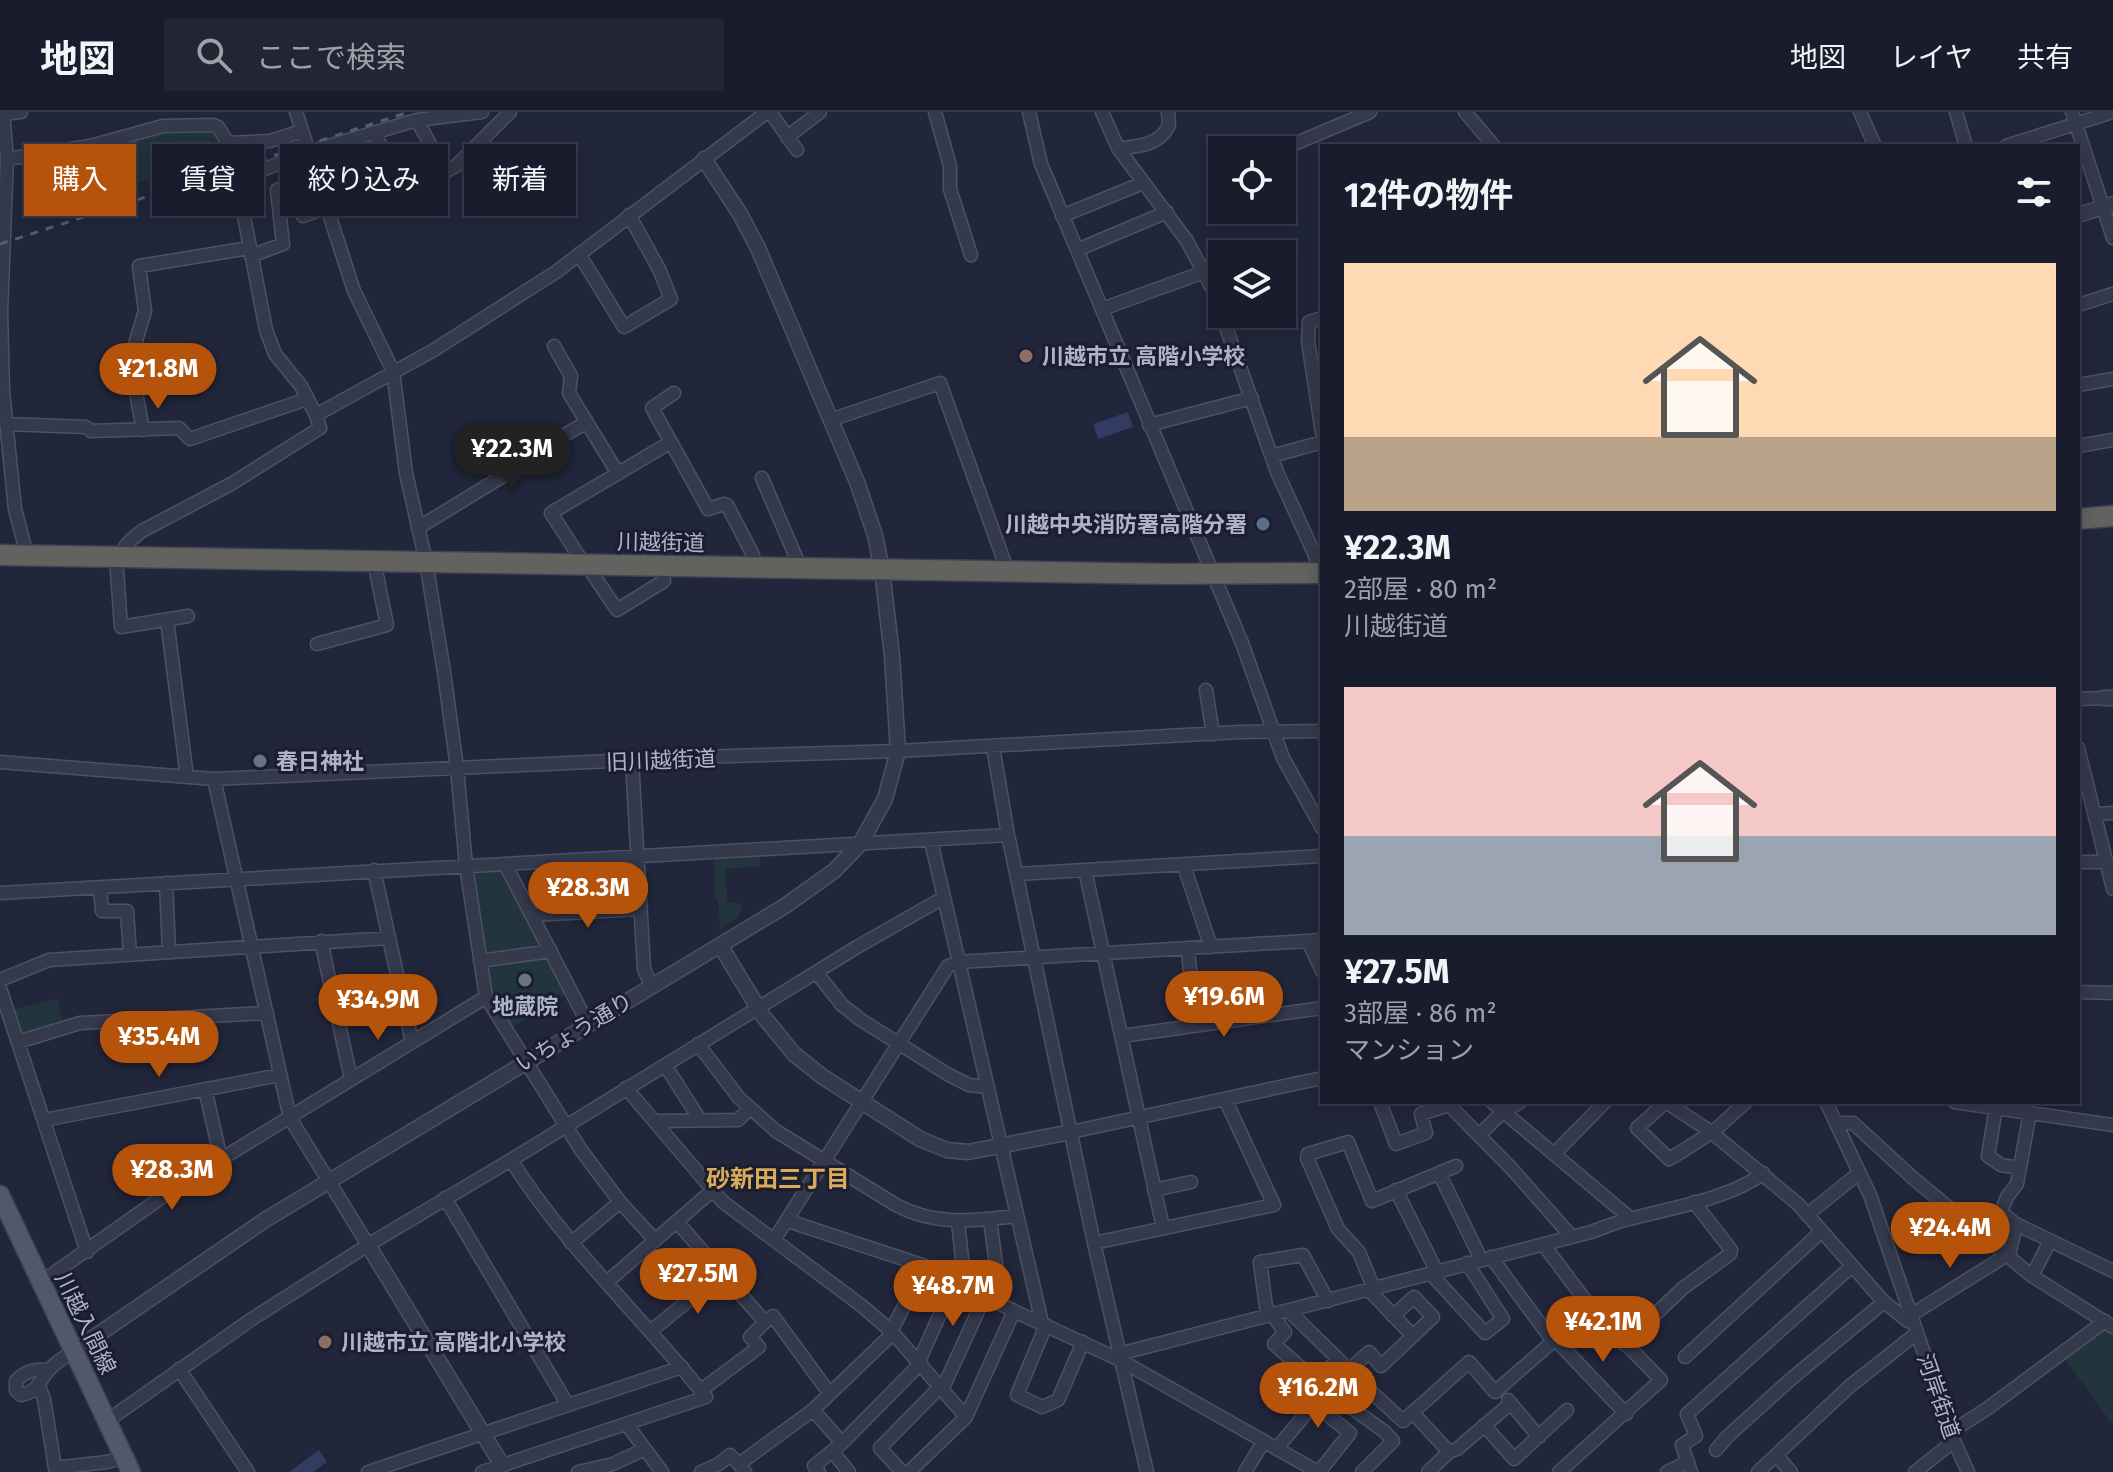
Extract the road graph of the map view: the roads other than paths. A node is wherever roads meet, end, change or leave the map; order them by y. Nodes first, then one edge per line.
1 (21, 112) edge
2 (296, 112) edge
3 (482, 112) edge
4 (510, 112) edge
5 (768, 112) edge
6 (935, 112) edge
7 (1029, 112) edge
8 (1102, 112) edge
9 (1168, 112) edge
10 (1370, 112) edge
11 (1465, 112) edge
12 (1956, 112) edge
13 (2113, 112) edge
14 (3, 113) edge
15 (1862, 113) edge
16 (825, 115) edge
17 (2074, 118) edge
18 (417, 120) junction
19 (302, 131) junction
20 (375, 133) junction
21 (787, 137) junction
22 (1296, 143) edge
23 (306, 144) edge
24 (336, 144) edge
25 (380, 144) edge
26 (430, 144) edge
27 (1492, 144) edge
28 (1874, 144) edge
29 (1965, 144) edge
30 (2011, 144) edge
31 (1118, 148) junction
32 (797, 150) dead end
33 (7, 159) junction
34 (704, 159) junction
35 (280, 163) edge
36 (448, 170) edge
37 (1143, 183) junction
38 (280, 189) edge
39 (2108, 206) edge
40 (1167, 212) junction
41 (2080, 214) edge
42 (629, 215) junction
43 (328, 216) edge
44 (1062, 216) junction
45 (2113, 238) edge
46 (1077, 250) junction
47 (250, 252) junction
48 (579, 254) junction
49 (971, 255) dead end
50 (1204, 272) junction
51 (2113, 294) edge
52 (2080, 304) edge
53 (1102, 309) junction
54 (1320, 319) edge
55 (554, 346) dead end
56 (393, 371) junction
57 (2113, 379) edge
58 (2080, 385) edge
59 (674, 393) dead end
60 (1252, 398) junction
61 (307, 399) junction
62 (1320, 412) edge
63 (316, 415) junction
64 (4, 418) edge
65 (830, 420) junction
66 (587, 422) junction
67 (1149, 425) junction
68 (143, 430) junction
69 (2113, 440) edge
70 (671, 442) junction
71 (1320, 443) edge
72 (2080, 446) edge
73 (1272, 456) junction
74 (617, 472) junction
75 (762, 478) dead end
76 (2113, 516) edge
77 (2080, 519) edge
78 (418, 528) junction
79 (1318, 551) edge
80 (0, 555) edge
81 (27, 555) junction
82 (118, 557) junction
83 (374, 561) junction
84 (426, 562) junction
85 (585, 564) junction
86 (754, 568) junction
87 (801, 569) junction
88 (882, 570) junction
89 (1008, 572) junction
90 (1320, 573) edge
91 (1213, 575) junction
92 (664, 581) dead end
93 (188, 616) dead end
94 (167, 620) junction
95 (317, 644) dead end
96 (1206, 690) dead end
97 (2109, 698) edge
98 (2080, 699) edge
99 (1274, 730) junction
100 (1320, 731) edge
101 (1213, 734) junction
102 (993, 747) junction
103 (898, 751) junction
104 (2080, 755) edge
105 (632, 761) junction
106 (0, 762) edge
107 (457, 768) junction
108 (187, 777) junction
109 (214, 779) junction
110 (2113, 813) edge
111 (2096, 814) junction
112 (1320, 824) edge
113 (1008, 835) junction
114 (931, 841) junction
115 (860, 844) junction
116 (1320, 856) edge
117 (638, 857) junction
118 (2080, 862) edge
119 (2108, 862) junction
120 (505, 864) junction
121 (466, 866) junction
122 (1184, 866) junction
123 (374, 870) junction
124 (1085, 870) junction
125 (1017, 874) junction
126 (237, 879) junction
127 (166, 883) junction
128 (100, 887) junction
129 (2113, 889) edge
130 (0, 893) edge
131 (943, 898) junction
132 (641, 909) junction
133 (533, 915) junction
134 (389, 938) junction
135 (321, 941) junction
136 (1315, 941) edge
137 (251, 945) junction
138 (720, 945) junction
139 (1211, 947) junction
140 (1188, 949) junction
141 (169, 951) junction
142 (551, 951) junction
143 (1103, 953) junction
144 (130, 954) junction
145 (1036, 958) junction
146 (480, 961) junction
147 (958, 962) junction
148 (1320, 962) edge
149 (816, 972) junction
150 (0, 980) edge
151 (651, 985) junction
152 (0, 988) edge
153 (2080, 992) edge
154 (2113, 993) edge
155 (486, 997) junction
156 (1320, 1008) edge
157 (758, 1009) junction
158 (267, 1013) junction
159 (588, 1024) junction
160 (1195, 1025) junction
161 (1122, 1036) junction
162 (18, 1042) junction
163 (412, 1042) junction
164 (698, 1044) junction
165 (899, 1044) junction
166 (527, 1061) junction
167 (665, 1065) junction
168 (280, 1075) junction
169 (1320, 1078) edge
170 (351, 1079) junction
171 (988, 1087) junction
172 (626, 1088) junction
173 (205, 1089) junction
174 (1225, 1099) junction
175 (862, 1102) junction
176 (1381, 1104) edge
177 (1446, 1104) edge
178 (1446, 1104) edge
179 (1494, 1104) edge
180 (1517, 1104) edge
181 (1603, 1104) edge
182 (1664, 1104) edge
183 (1674, 1104) edge
184 (1744, 1104) edge
185 (1827, 1104) edge
186 (1976, 1104) edge
187 (2058, 1104) edge
188 (1998, 1106) edge
189 (750, 1108) junction
190 (1503, 1112) junction
191 (2030, 1112) junction
192 (2056, 1116) junction
193 (1138, 1117) junction
194 (290, 1118) junction
195 (44, 1120) junction
196 (700, 1120) junction
197 (655, 1121) junction
198 (1838, 1123) junction
199 (566, 1125) junction
200 (2113, 1125) edge
201 (1071, 1132) junction
202 (1711, 1132) junction
203 (1479, 1135) junction
204 (1002, 1147) junction
205 (1554, 1154) junction
206 (221, 1159) junction
207 (511, 1160) junction
208 (825, 1161) junction
209 (1456, 1166) dead end
210 (2020, 1168) junction
211 (1439, 1173) junction
212 (1763, 1173) junction
213 (1859, 1173) junction
214 (329, 1181) junction
215 (1191, 1182) dead end
216 (713, 1190) junction
217 (1154, 1190) junction
218 (1396, 1190) junction
219 (0, 1195) edge
220 (445, 1198) junction
221 (620, 1202) junction
222 (1694, 1202) junction
223 (1807, 1215) junction
224 (1016, 1216) junction
225 (1630, 1218) junction
226 (990, 1219) junction
227 (788, 1221) junction
228 (677, 1222) junction
229 (958, 1222) junction
230 (2016, 1224) junction
231 (1163, 1228) junction
232 (1822, 1231) junction
233 (1571, 1236) junction
234 (655, 1240) junction
235 (774, 1240) junction
236 (2050, 1241) junction
237 (571, 1243) junction
238 (1094, 1243) junction
239 (1543, 1244) junction
240 (368, 1245) junction
241 (87, 1252) junction
242 (2008, 1256) junction
243 (1486, 1258) junction
244 (1467, 1263) junction
245 (925, 1266) junction
246 (1851, 1267) junction
247 (2113, 1271) edge
248 (722, 1273) junction
249 (1434, 1273) junction
250 (2032, 1276) junction
251 (607, 1282) junction
252 (40, 1283) junction
253 (960, 1283) junction
254 (1371, 1289) junction
255 (985, 1296) junction
256 (1328, 1301) junction
257 (1884, 1302) junction
258 (1001, 1303) junction
259 (1591, 1308) junction
260 (1014, 1311) junction
261 (1289, 1311) junction
262 (1271, 1315) junction
263 (1393, 1316) junction
264 (765, 1322) junction
265 (1913, 1323) junction
266 (1044, 1324) junction
267 (2109, 1324) edge
268 (651, 1331) junction
269 (892, 1332) junction
270 (1413, 1336) junction
271 (1553, 1339) junction
272 (1083, 1342) junction
273 (1624, 1344) junction
274 (74, 1351) junction
275 (1120, 1357) junction
276 (1685, 1357) dead end
277 (1338, 1359) junction
278 (920, 1362) junction
279 (682, 1367) junction
280 (179, 1369) junction
281 (47, 1370) junction
282 (39, 1386) junction
283 (941, 1388) junction
284 (1498, 1389) junction
285 (700, 1391) junction
286 (830, 1394) junction
287 (1511, 1403) junction
288 (568, 1405) junction
289 (813, 1410) junction
290 (1567, 1410) dead end
291 (1414, 1414) junction
292 (1626, 1414) junction
293 (966, 1417) junction
294 (107, 1421) junction
295 (627, 1425) junction
296 (1484, 1425) junction
297 (482, 1434) junction
298 (1539, 1437) junction
299 (1953, 1437) junction
300 (1264, 1441) junction
301 (837, 1447) junction
302 (1277, 1448) junction
303 (645, 1449) junction
304 (1716, 1450) dead end
305 (1449, 1452) junction
306 (1776, 1455) junction
307 (502, 1465) junction
308 (118, 1466) edge
309 (1689, 1467) edge
310 (742, 1468) edge
311 (1311, 1470) edge
312 (248, 1472) edge
313 (368, 1472) edge
314 (482, 1472) edge
315 (578, 1472) edge
316 (662, 1472) edge
317 (701, 1472) edge
318 (819, 1472) edge
319 (849, 1472) edge
320 (902, 1472) edge
321 (909, 1472) edge
322 (1147, 1472) edge
323 (1245, 1472) edge
324 (1362, 1472) edge
325 (1428, 1472) edge
326 (1559, 1472) edge
327 (1667, 1472) edge
328 (1758, 1472) edge
329 (1791, 1472) edge
330 (1915, 1472) edge
331 (1968, 1472) edge

1 - 14 street
2 - 19 street
3 - 18 street
4 - 36 street
5 - 21 street
5 - 34 street
6 - 49 street
7 - 44 street
8 - 31 street
9 - 31 street
10 - 22 street
11 - 27 street
12 - 29 street
13 - 17 street
14 - 33 street
15 - 28 street
16 - 21 street
17 - 30 street
17 - 39 street
18 - 20 street
18 - 26 street
19 - 23 street
19 - 33 street
20 - 24 street
20 - 25 street
21 - 32 street
31 - 37 street
33 - 64 street
34 - 42 street
34 - 65 street, いちょう通り
35 - 47 street
37 - 40 street
37 - 44 street
38 - 47 street
39 - 41 street
39 - 45 street
40 - 46 street
40 - 50 street
42 - 48 street
42 - 48 street
43 - 56 street
44 - 46 street
46 - 53 street
47 - 61 street
47 - 68 street
48 - 56 street
50 - 53 street
50 - 60 street
51 - 52 street
53 - 67 street
54 - 62 street
55 - 66 street
56 - 63 street
56 - 78 street
57 - 58 street
59 - 70 street
60 - 67 street
60 - 73 street
61 - 63 street
61 - 68 street
63 - 82 street
64 - 68 street
64 - 81 street
65 - 88 street, いちょう通り
65 - 89 street
66 - 74 street
66 - 78 street
67 - 91 street
69 - 72 street
70 - 74 street
70 - 86 street
71 - 73 street
73 - 79 street
74 - 85 street
75 - 87 street
76 - 77 highway
78 - 84 street
80 - 81 highway, 川越街道
81 - 82 highway, 川越街道
82 - 83 highway, 川越街道
82 - 94 street
83 - 84 highway, 川越街道
83 - 95 street
84 - 85 highway, 川越街道
84 - 107 street
85 - 86 highway, 川越街道
85 - 92 street
86 - 87 highway, 川越街道
87 - 88 highway, 川越街道
88 - 89 highway, 川越街道
88 - 103 street, いちょう通り
89 - 91 highway, 川越街道
90 - 91 highway, 川越街道
91 - 99 street
93 - 94 street
94 - 108 street
96 - 101 street
97 - 98 street
99 - 100 street, 旧川越街道
99 - 101 street, 旧川越街道
99 - 112 street
101 - 102 street, 旧川越街道
102 - 103 street, 旧川越街道
102 - 113 street
103 - 105 street, 旧川越街道
103 - 115 street, いちょう通り
104 - 111 street
105 - 107 street, 旧川越街道
105 - 117 street
106 - 108 street, 旧川越街道
107 - 109 street, 旧川越街道
107 - 121 street
108 - 109 street, 旧川越街道
109 - 126 street
110 - 111 street
111 - 119 street
113 - 114 street
113 - 125 street
114 - 115 street
114 - 131 street
115 - 117 street
115 - 138 street, いちょう通り
116 - 122 street
117 - 120 street
117 - 132 street
118 - 119 street
119 - 129 street
120 - 121 street
120 - 133 street
121 - 123 street
121 - 146 street
122 - 124 street
122 - 139 street
123 - 126 street
123 - 134 street
124 - 125 street
124 - 143 street
125 - 145 street
126 - 127 street
126 - 137 street
127 - 128 street
127 - 141 street
128 - 130 street
128 - 144 street
131 - 147 street
131 - 149 street
132 - 133 street
132 - 151 street
133 - 142 street
134 - 135 street
134 - 163 street
135 - 137 street
135 - 170 street
136 - 139 street
136 - 148 street
137 - 141 street
137 - 158 street
138 - 151 street, いちょう通り
138 - 157 street
139 - 140 street
140 - 143 street
140 - 160 street
141 - 144 street
142 - 146 street
142 - 159 street
143 - 145 street
143 - 161 street
144 - 150 street
145 - 147 street
145 - 201 street
146 - 155 street
147 - 165 street
147 - 171 street
149 - 157 street
149 - 165 street
151 - 159 street, いちょう通り
152 - 162 street
153 - 154 street
155 - 163 street
155 - 166 street
156 - 160 street
157 - 164 street
157 - 175 street
158 - 162 street
158 - 168 street
159 - 166 street, いちょう通り
160 - 161 street
161 - 193 street
162 - 195 street
163 - 170 street
164 - 167 street
164 - 189 street
165 - 171 street
165 - 175 street
166 - 199 street
166 - 214 street, いちょう通り
167 - 172 street
167 - 196 street
168 - 173 street
168 - 194 street
169 - 174 street
170 - 194 street
171 - 204 street
172 - 197 street
172 - 199 street
173 - 195 street
173 - 206 street
174 - 193 street
174 - 231 street
175 - 204 street
175 - 208 street
176 - 178 street
177 - 203 street
179 - 190 street
180 - 190 street
181 - 205 street
182 - 202 street
183 - 202 street
184 - 202 street
185 - 198 street, 河岸街道
186 - 188 street
187 - 192 street
188 - 191 street
188 - 210 street
189 - 196 street
189 - 208 street
190 - 203 street
190 - 205 street
191 - 192 street
191 - 210 street
192 - 200 street
193 - 201 street
193 - 217 street
194 - 206 street
194 - 214 street
195 - 241 street
196 - 197 street
197 - 216 street
198 - 213 street, 河岸街道
198 - 242 street
199 - 207 street
199 - 221 street
201 - 204 street
201 - 238 street
202 - 212 street
203 - 233 street
204 - 224 street
205 - 225 street
206 - 241 street
207 - 220 street
207 - 237 street
208 - 227 street
208 - 229 street
209 - 211 street
210 - 230 street
211 - 218 street
211 - 243 street
212 - 222 street
212 - 223 street
213 - 223 street
213 - 265 street, 河岸街道
214 - 240 street
214 - 274 street, いちょう通り
215 - 217 street
216 - 228 street
216 - 235 street
217 - 231 street
218 - 249 street
218 - 254 street
219 - 252 main road, 川越入間線
220 - 240 street
220 - 288 street
221 - 234 street
221 - 237 street
222 - 225 street
222 - 273 street
223 - 232 street
224 - 226 street
224 - 266 street
225 - 233 street
226 - 229 street
226 - 258 street
227 - 235 street
227 - 245 street
228 - 234 street
228 - 248 street
229 - 253 street
230 - 236 street
230 - 242 street
231 - 238 street
232 - 246 street
232 - 276 street
233 - 239 street
234 - 251 street
235 - 269 street
236 - 247 street
236 - 250 street
237 - 251 street
238 - 275 street
239 - 243 street
239 - 259 street
240 - 280 street
240 - 297 street
241 - 252 street
242 - 250 street
242 - 265 street
243 - 244 street
243 - 271 street
244 - 249 street
244 - 249 street
245 - 253 street
245 - 269 street
246 - 257 street
246 - 309 street
248 - 264 street
248 - 268 street
249 - 254 street
250 - 267 street
251 - 268 street
252 - 274 main road, 川越入間線
253 - 255 street
253 - 278 street
254 - 256 street
254 - 263 street
255 - 258 street
255 - 283 street
256 - 261 street
256 - 262 street
257 - 265 street
257 - 304 street
258 - 260 street
259 - 271 street
259 - 273 street
260 - 266 street
260 - 293 street
261 - 262 street
261 - 277 street
262 - 275 street
262 - 277 street
263 - 270 street
263 - 270 street
264 - 285 street
264 - 286 street
265 - 299 street, 河岸街道
265 - 306 street
266 - 272 street
266 - 272 street
267 - 299 street
268 - 279 street
269 - 278 street
269 - 286 street
270 - 277 street
271 - 284 street
271 - 292 street
272 - 275 street
273 - 292 street
274 - 281 street, いちょう通り
274 - 294 main road, 川越入間線
275 - 300 street
275 - 322 street
278 - 283 street
278 - 301 street
279 - 285 street
279 - 288 street
280 - 294 street
280 - 312 street
281 - 282 street, いちょう通り
281 - 282 street, いちょう通り
282 - 308 street
283 - 293 street
283 - 320 street
284 - 287 street
284 - 291 street
285 - 295 street
286 - 289 street
287 - 296 street
287 - 298 street
288 - 297 street
289 - 301 street
289 - 310 street
290 - 298 street
291 - 305 street
291 - 324 street
292 - 326 street
293 - 321 street
294 - 308 main road, 川越入間線
295 - 303 street
295 - 307 street
296 - 298 street
296 - 305 street
297 - 307 street
297 - 313 street
299 - 330 street
299 - 331 street, 河岸街道
300 - 302 street
300 - 323 street
301 - 318 street
301 - 319 street
302 - 311 street
302 - 311 street
303 - 315 street
303 - 316 street
305 - 325 street
306 - 328 street
306 - 329 street
307 - 314 street
309 - 327 street
310 - 317 street

